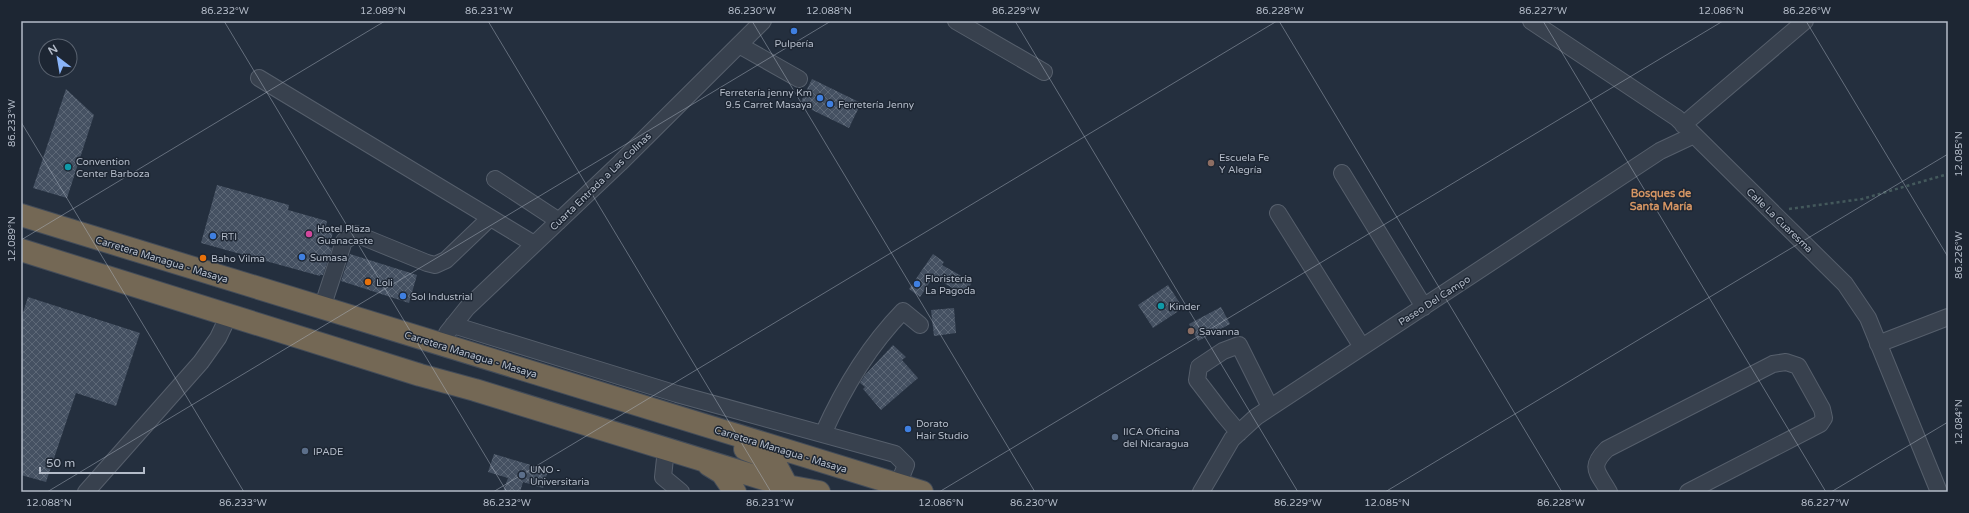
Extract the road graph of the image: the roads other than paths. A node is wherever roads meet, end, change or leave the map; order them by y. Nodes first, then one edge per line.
1 (763, 21) edge
2 (956, 21) edge
3 (1531, 21) edge
4 (1805, 21) edge
5 (740, 45) junction
6 (1044, 72) dead end
7 (259, 78) dead end
8 (799, 79) dead end
9 (1689, 130) junction
10 (1342, 173) dead end
11 (494, 180) dead end
12 (1278, 213) dead end
13 (21, 215) edge
14 (490, 218) junction
15 (559, 221) junction
16 (534, 244) junction
17 (21, 250) edge
18 (1424, 307) junction
19 (322, 308) junction
20 (229, 315) junction
21 (1948, 317) edge
22 (453, 325) junction
23 (920, 325) dead end
24 (440, 344) junction
25 (1878, 344) junction
26 (1362, 347) junction
27 (1270, 407) junction
28 (684, 420) junction
29 (1239, 433) junction
30 (823, 434) junction
31 (666, 449) junction
32 (697, 458) junction
33 (896, 484) junction
34 (785, 489) edge
35 (86, 492) edge
36 (681, 492) edge
37 (735, 492) edge
38 (819, 492) edge
39 (922, 492) edge
40 (1201, 492) edge
41 (1609, 492) edge
42 (1688, 492) edge
43 (1939, 492) edge

1 - 5 street, Cuarta Entrada a Las Colinas
2 - 6 street
3 - 9 street, Calle La Cuaresma
4 - 9 street, Paseo Del Campo
5 - 8 street
5 - 15 street, Cuarta Entrada a Las Colinas
7 - 14 street
9 - 18 street, Paseo Del Campo
9 - 25 street, Calle La Cuaresma
10 - 18 street
11 - 15 street
12 - 26 street
13 - 19 highway, Carretera Managua - Masaya
14 - 16 street
14 - 19 street
15 - 16 street, Cuarta Entrada a Las Colinas
16 - 22 street, Cuarta Entrada a Las Colinas
17 - 20 highway
18 - 26 street, Paseo Del Campo
19 - 24 highway, Carretera Managua - Masaya
20 - 31 highway
20 - 35 street
21 - 25 street
22 - 24 street, Cuarta Entrada a Las Colinas
22 - 30 street
23 - 30 street
24 - 28 highway, Carretera Managua - Masaya
25 - 43 street, Calle La Cuaresma
26 - 27 street, Paseo Del Campo
27 - 29 street, Paseo Del Campo
27 - 29 street
28 - 33 highway, Carretera Managua - Masaya
28 - 34 highway
29 - 40 street, Paseo Del Campo
30 - 33 street
31 - 32 highway
31 - 36 street
32 - 34 highway
32 - 37 highway
33 - 34 highway
33 - 39 highway, Carretera Managua - Masaya
34 - 38 highway
41 - 42 street

